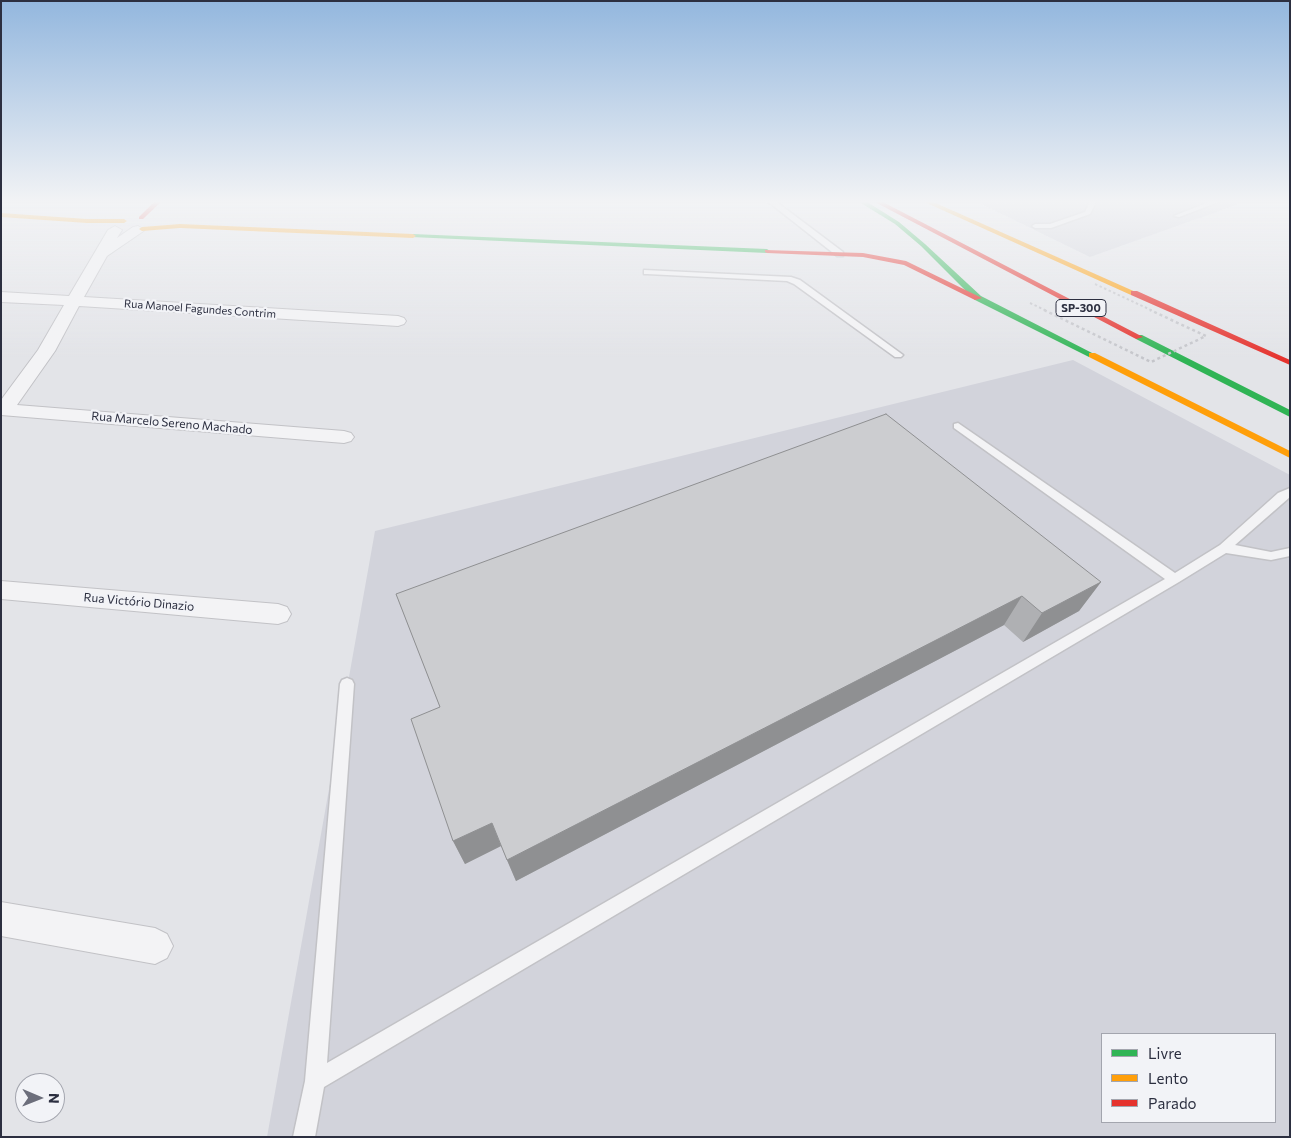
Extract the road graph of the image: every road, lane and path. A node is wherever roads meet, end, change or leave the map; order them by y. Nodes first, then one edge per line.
1 (819, 253) edge
2 (873, 253) edge
3 (926, 253) edge
4 (974, 253) edge
5 (1002, 253) edge
6 (1046, 253) edge
7 (102, 254) edge
8 (840, 254) joint
9 (863, 255) junction
10 (647, 272) dead end
11 (1045, 275) dead end
12 (1095, 284) dead end
13 (1, 297) edge
14 (978, 298) junction
15 (76, 301) junction
16 (1030, 302) dead end
17 (398, 321) dead end
18 (898, 355) dead end
19 (1290, 363) edge
20 (3, 409) edge
21 (1290, 414) edge
22 (958, 426) dead end
23 (344, 437) dead end
24 (1290, 455) edge
25 (1290, 492) edge
26 (1224, 548) junction
27 (1290, 552) edge
28 (1175, 579) junction
29 (1, 590) edge
30 (278, 614) dead end
31 (347, 684) dead end
32 (1, 919) edge
33 (155, 946) dead end
34 (315, 1081) junction
35 (304, 1137) edge

1 - 8 main road
2 - 9 main road
3 - 14 main road
4 - 21 main road, SP-300
5 - 11 main road
6 - 19 main road
7 - 15 street
8 - 9 main road
9 - 14 main road
10 - 18 lane
12 - 16 path, bridge
13 - 15 street, Rua Manoel Fagundes Contrim
14 - 24 main road
15 - 17 street, Rua Manoel Fagundes Contrim
15 - 20 street
20 - 23 street, Rua Marcelo Sereno Machado
22 - 28 lane
25 - 26 lane
26 - 27 lane
26 - 28 lane
28 - 34 lane
29 - 30 street, Rua Victório Dinazio
31 - 34 lane
32 - 33 street
34 - 35 lane

